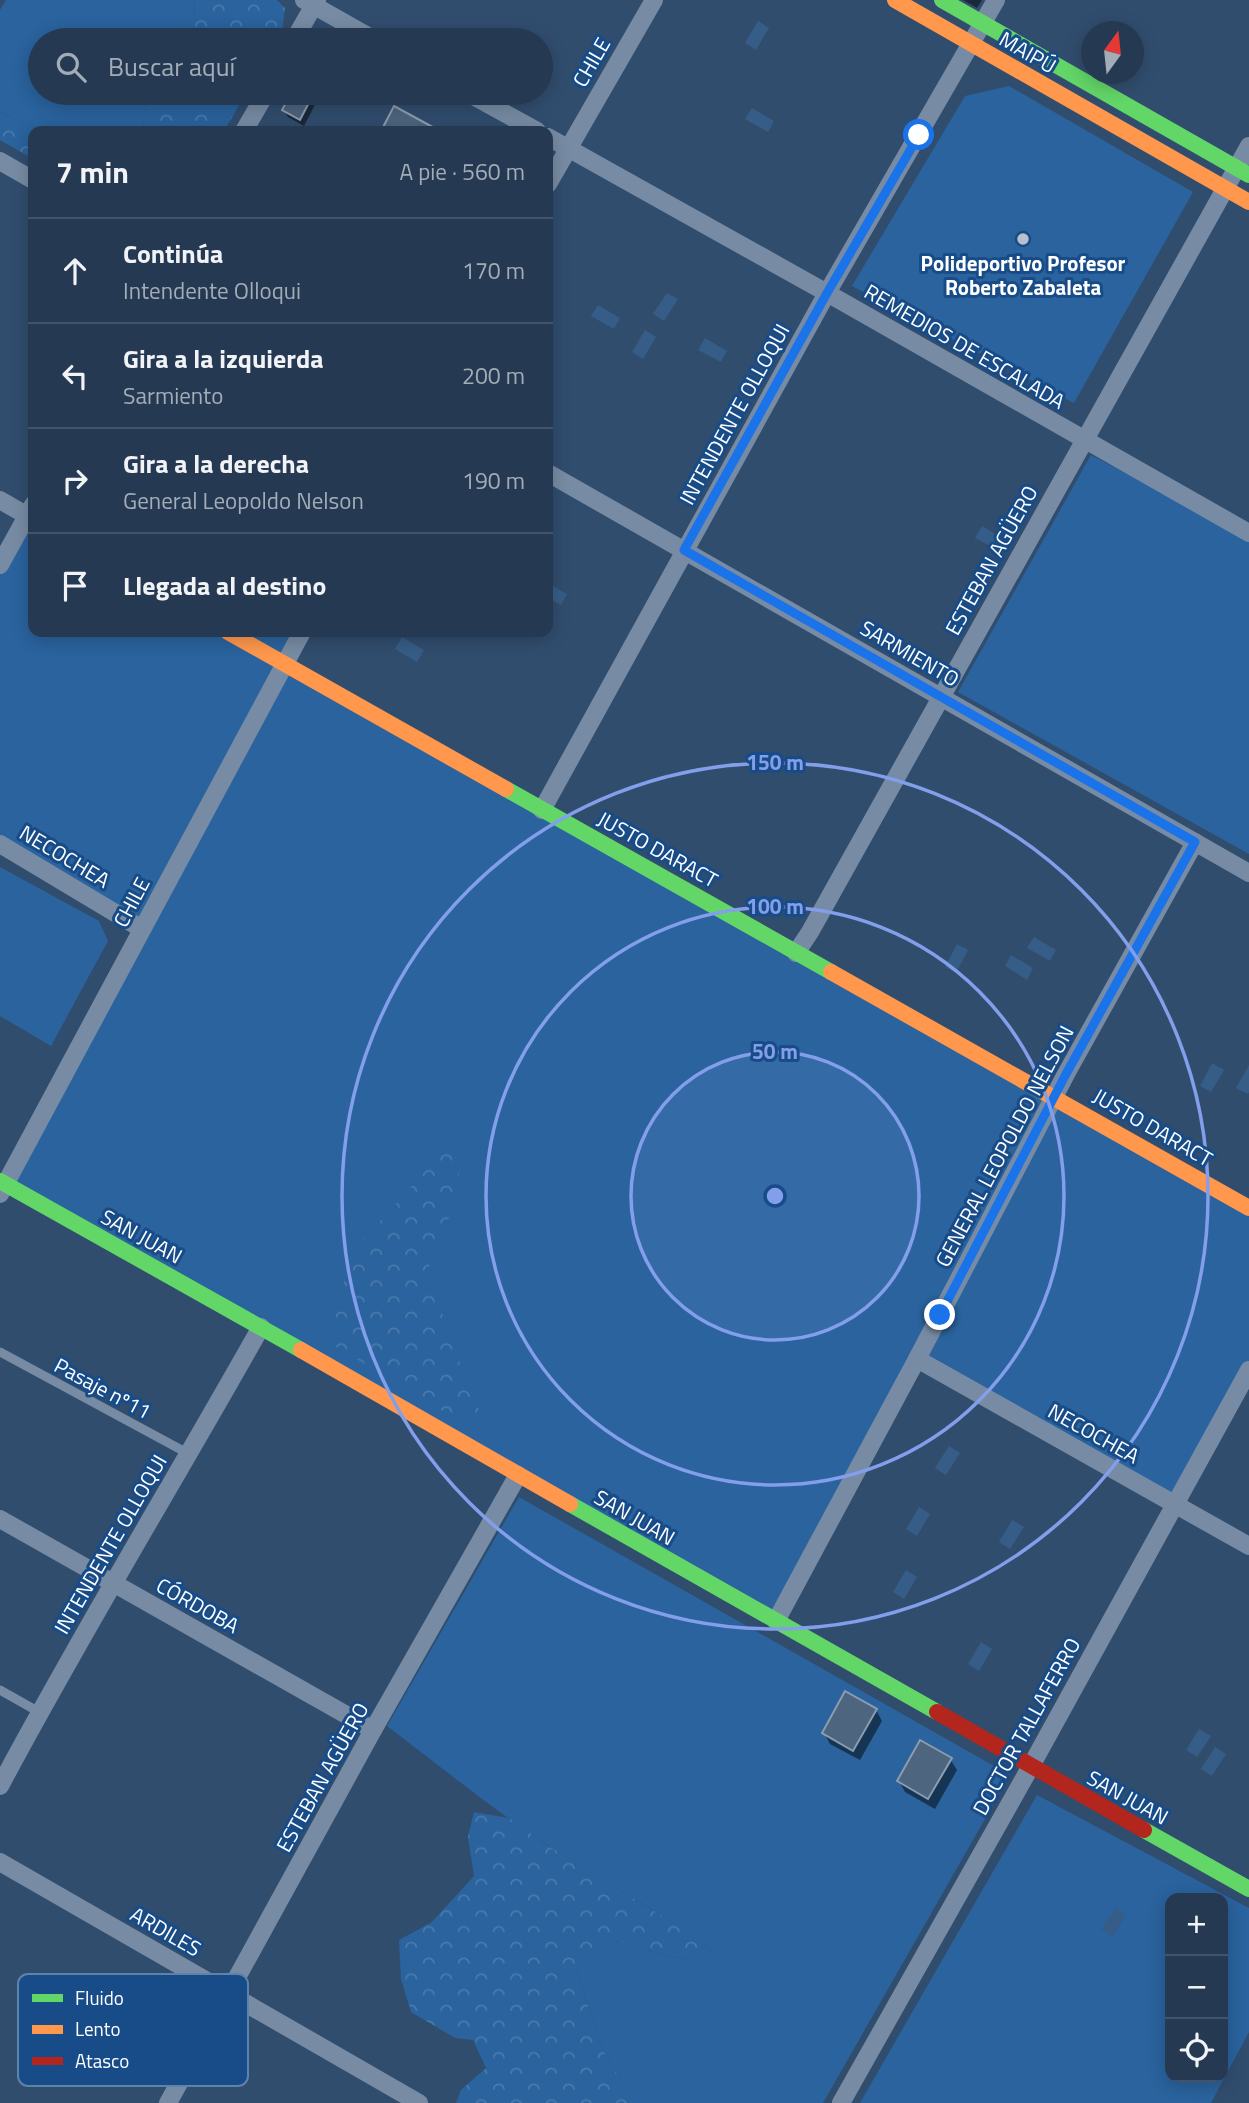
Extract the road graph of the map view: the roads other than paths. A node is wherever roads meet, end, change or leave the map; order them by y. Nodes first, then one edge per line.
1 (654, 0) edge
2 (895, 0) edge
3 (942, 0) edge
4 (996, 0) edge
5 (311, 2) edge
6 (983, 24) junction
7 (299, 28) edge
8 (355, 28) edge
9 (971, 44) junction
10 (258, 105) edge
11 (490, 105) edge
12 (247, 126) edge
13 (528, 126) edge
14 (553, 140) edge
15 (1249, 146) edge
16 (568, 149) junction
17 (0, 161) edge
18 (1243, 171) edge
19 (553, 175) edge
20 (28, 177) edge
21 (1226, 188) junction
22 (1249, 202) edge
23 (827, 293) junction
24 (1085, 440) junction
25 (553, 476) edge
26 (0, 500) edge
27 (28, 512) edge
28 (28, 518) edge
29 (1249, 533) edge
30 (684, 550) junction
31 (0, 565) edge
32 (237, 637) edge
33 (299, 637) edge
34 (285, 664) junction
35 (941, 697) junction
36 (542, 810) junction
37 (1195, 842) junction
38 (0, 844) edge
39 (1249, 873) edge
40 (142, 929) junction
41 (796, 953) junction
42 (1055, 1097) junction
43 (2, 1187) edge
44 (1249, 1208) edge
45 (261, 1327) junction
46 (0, 1352) edge
47 (917, 1359) junction
48 (1249, 1370) edge
49 (189, 1454) junction
50 (518, 1475) junction
51 (1174, 1504) junction
52 (0, 1519) edge
53 (1249, 1546) edge
54 (114, 1583) junction
55 (776, 1621) junction
56 (0, 1690) edge
57 (39, 1712) junction
58 (373, 1730) junction
59 (1031, 1766) junction
60 (0, 1786) edge
61 (0, 1862) edge
62 (1249, 1889) edge
63 (196, 1974) edge
64 (239, 1974) edge
65 (248, 2004) edge
66 (177, 2086) edge
67 (168, 2103) edge
68 (419, 2103) edge
69 (841, 2103) edge

1 - 16 street, CHILE
2 - 9 street, MAIPÚ
3 - 6 street, MAIPÚ
4 - 6 street
5 - 7 street
5 - 8 street
6 - 9 street, INTENDENTE OLLOQUI
6 - 18 street, MAIPÚ
9 - 21 street, MAIPÚ
9 - 23 street, INTENDENTE OLLOQUI
10 - 12 street
11 - 13 street
14 - 16 street, REMEDIOS DE ESCALADA
15 - 18 street
16 - 19 street, CHILE
16 - 23 street, REMEDIOS DE ESCALADA
17 - 20 street
18 - 21 street, ESTEBAN AGÜERO
21 - 22 street, MAIPÚ
21 - 24 street, ESTEBAN AGÜERO
23 - 24 street, REMEDIOS DE ESCALADA
23 - 30 street, INTENDENTE OLLOQUI
24 - 29 street, REMEDIOS DE ESCALADA
24 - 35 street, ESTEBAN AGÜERO
25 - 30 street, SARMIENTO
26 - 27 street
28 - 31 street
30 - 35 street, SARMIENTO
30 - 36 street, INTENDENTE OLLOQUI
32 - 34 street, JUSTO DARACT
33 - 34 street, CHILE
34 - 36 street, JUSTO DARACT
34 - 40 street, CHILE
35 - 37 street, SARMIENTO
35 - 41 street, ESTEBAN AGÜERO
36 - 41 street, JUSTO DARACT
37 - 39 street, SARMIENTO
37 - 42 street, GENERAL LEOPOLDO NELSON
38 - 40 street, NECOCHEA
40 - 43 street, CHILE
41 - 42 street, JUSTO DARACT
42 - 44 street, JUSTO DARACT
42 - 47 street, GENERAL LEOPOLDO NELSON
43 - 45 street, SAN JUAN
45 - 49 street, INTENDENTE OLLOQUI
45 - 50 street, SAN JUAN
46 - 49 lane, Pasaje nº11
47 - 51 street, NECOCHEA
47 - 55 street, GENERAL LEOPOLDO NELSON
48 - 51 street, DOCTOR TALLAFERRO
49 - 54 street, INTENDENTE OLLOQUI
50 - 55 street, SAN JUAN
50 - 58 street, ESTEBAN AGÜERO
51 - 53 street, NECOCHEA
51 - 59 street, DOCTOR TALLAFERRO
52 - 54 street, CÓRDOBA
54 - 57 street, INTENDENTE OLLOQUI
54 - 58 street, CÓRDOBA
55 - 59 street, SAN JUAN
56 - 57 lane
57 - 60 street, INTENDENTE OLLOQUI
58 - 64 street, ESTEBAN AGÜERO
59 - 62 street, SAN JUAN
59 - 69 street, DOCTOR TALLAFERRO
61 - 63 street, ARDILES
65 - 68 street, ARDILES
66 - 67 street, ESTEBAN AGÜERO

